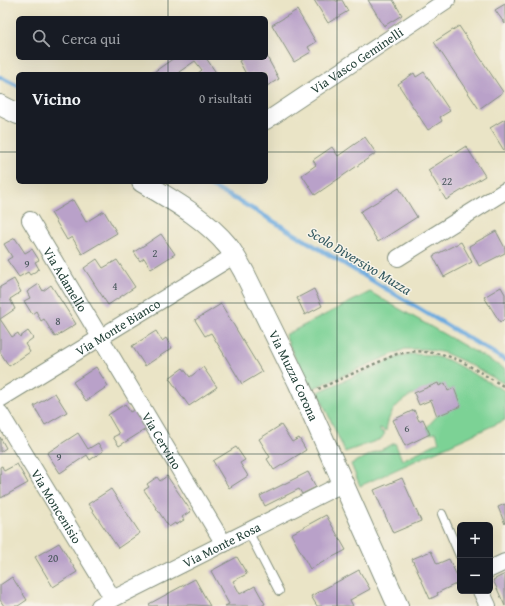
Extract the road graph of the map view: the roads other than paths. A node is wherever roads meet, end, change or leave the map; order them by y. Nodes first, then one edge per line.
1 (447, 0) edge
2 (0, 105) edge
3 (16, 113) edge
4 (268, 120) edge
5 (145, 184) edge
6 (505, 191) edge
7 (30, 220) dead end
8 (235, 255) junction
9 (398, 258) dead end
10 (100, 337) junction
11 (0, 399) edge
12 (0, 413) edge
13 (344, 484) junction
14 (442, 514) dead end
15 (248, 531) junction
16 (224, 544) junction
17 (457, 549) edge
18 (505, 562) edge
19 (493, 568) edge
20 (280, 591) dead end
21 (482, 594) edge
22 (106, 603) edge
23 (398, 606) edge
24 (488, 606) edge

1 - 4 street, Via Vasco Geminelli
2 - 3 street
5 - 8 street, Via Muzza Corona
6 - 9 street
7 - 10 street, Via Adamello
8 - 10 street, Via Monte Bianco
8 - 13 street, Via Muzza Corona
10 - 11 street, Via Monte Bianco
10 - 16 street, Via Cervino
12 - 22 street, Via Moncenisio
13 - 15 street, Via Monte Rosa
13 - 23 street, Via Muzza Corona
14 - 17 lane
15 - 16 street, Via Monte Rosa
15 - 20 lane
16 - 22 street, Via Monte Rosa
18 - 19 street
21 - 24 street

